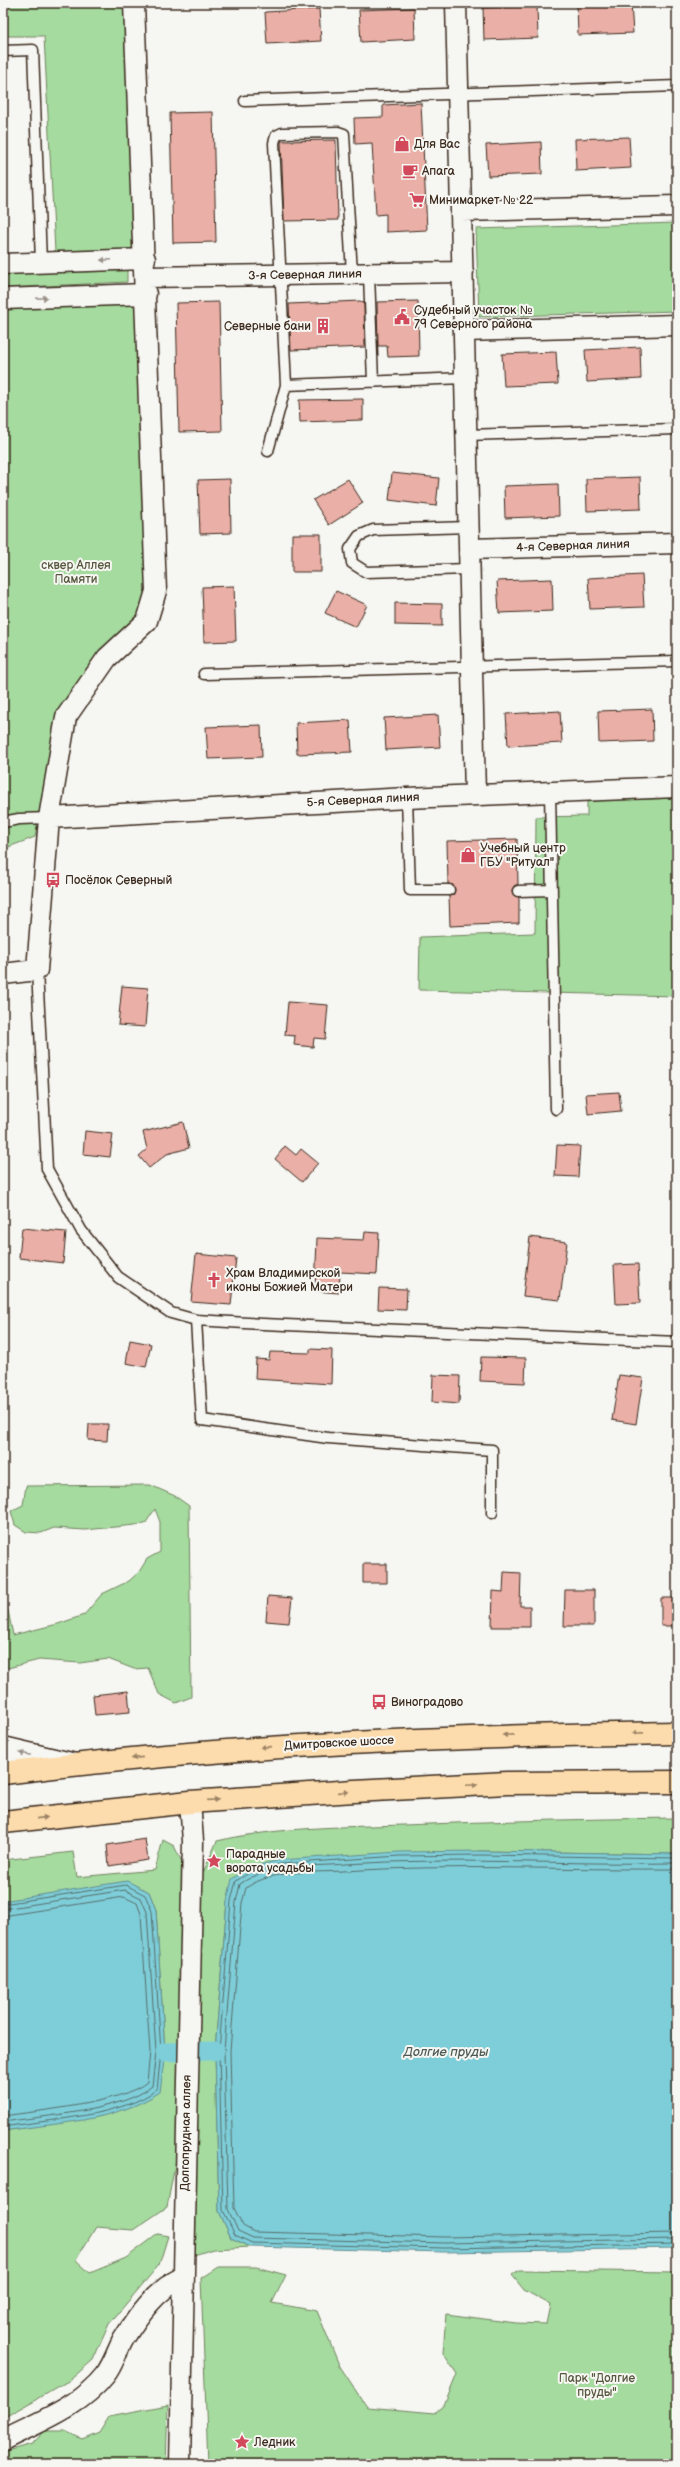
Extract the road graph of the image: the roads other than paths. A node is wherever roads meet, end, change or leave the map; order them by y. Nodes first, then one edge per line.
1 (134, 3) edge
2 (456, 3) edge
3 (3, 51) edge
4 (677, 86) edge
5 (458, 94) junction
6 (245, 101) dead end
7 (677, 206) edge
8 (461, 211) junction
9 (41, 262) junction
10 (3, 264) edge
11 (463, 272) junction
12 (361, 274) junction
13 (279, 275) junction
14 (146, 277) junction
15 (3, 299) edge
16 (677, 324) edge
17 (465, 331) junction
18 (465, 378) junction
19 (373, 382) junction
20 (286, 384) junction
21 (677, 429) edge
22 (466, 435) junction
23 (268, 451) dead end
24 (469, 527) junction
25 (677, 543) edge
26 (469, 549) junction
27 (470, 569) junction
28 (677, 661) edge
29 (472, 666) junction
30 (204, 674) dead end
31 (677, 787) edge
32 (550, 792) junction
33 (475, 795) junction
34 (407, 798) junction
35 (48, 818) junction
36 (3, 822) edge
37 (449, 890) dead end
38 (552, 890) junction
39 (518, 891) dead end
40 (38, 970) junction
41 (3, 974) edge
42 (556, 1109) dead end
43 (196, 1320) junction
44 (677, 1342) edge
45 (492, 1513) dead end
46 (677, 1733) edge
47 (3, 1748) edge
48 (74, 1764) junction
49 (3, 1773) edge
50 (677, 1782) edge
51 (190, 1802) junction
52 (3, 1822) edge
53 (183, 2277) junction
54 (3, 2440) edge
55 (180, 2464) edge

1 - 14 street
2 - 5 street
3 - 9 lane
4 - 5 lane
5 - 6 lane
5 - 8 street
7 - 8 street
8 - 11 street
9 - 10 street, 3-я Северная линия
14 -> 9 street, 3-я Северная линия
11 - 12 street, 3-я Северная линия
11 - 17 street
12 - 13 street, 3-я Северная линия
12 - 13 lane
12 - 19 lane
13 - 14 street, 3-я Северная линия
13 - 20 lane
15 -> 14 street, 3-я Северная линия
14 - 35 street
16 - 17 street
17 - 18 street
18 - 19 lane
18 - 22 street
19 - 20 lane
20 - 23 lane
21 - 22 lane
22 - 24 street
24 - 26 street
24 - 27 lane
25 - 26 street, 4-я Северная линия
26 - 27 street
27 - 29 street
28 - 29 lane
29 - 30 lane
29 - 33 street
31 - 32 street, 5-я Северная линия
32 - 33 street, 5-я Северная линия
32 - 38 lane
33 - 34 street, 5-я Северная линия
34 - 35 street, 5-я Северная линия
34 - 37 lane
35 - 36 lane
35 - 40 street
38 - 39 lane
38 - 42 lane
40 - 41 street
40 - 43 lane
43 - 44 lane
43 - 45 lane
46 -> 48 highway, Дмитровское шоссе
48 -> 47 street
48 - 49 highway, Дмитровское шоссе
51 -> 50 highway
52 -> 51 highway
51 - 53 street, Долгопрудная аллея
53 - 54 street
53 - 55 street, Долгопрудная аллея

